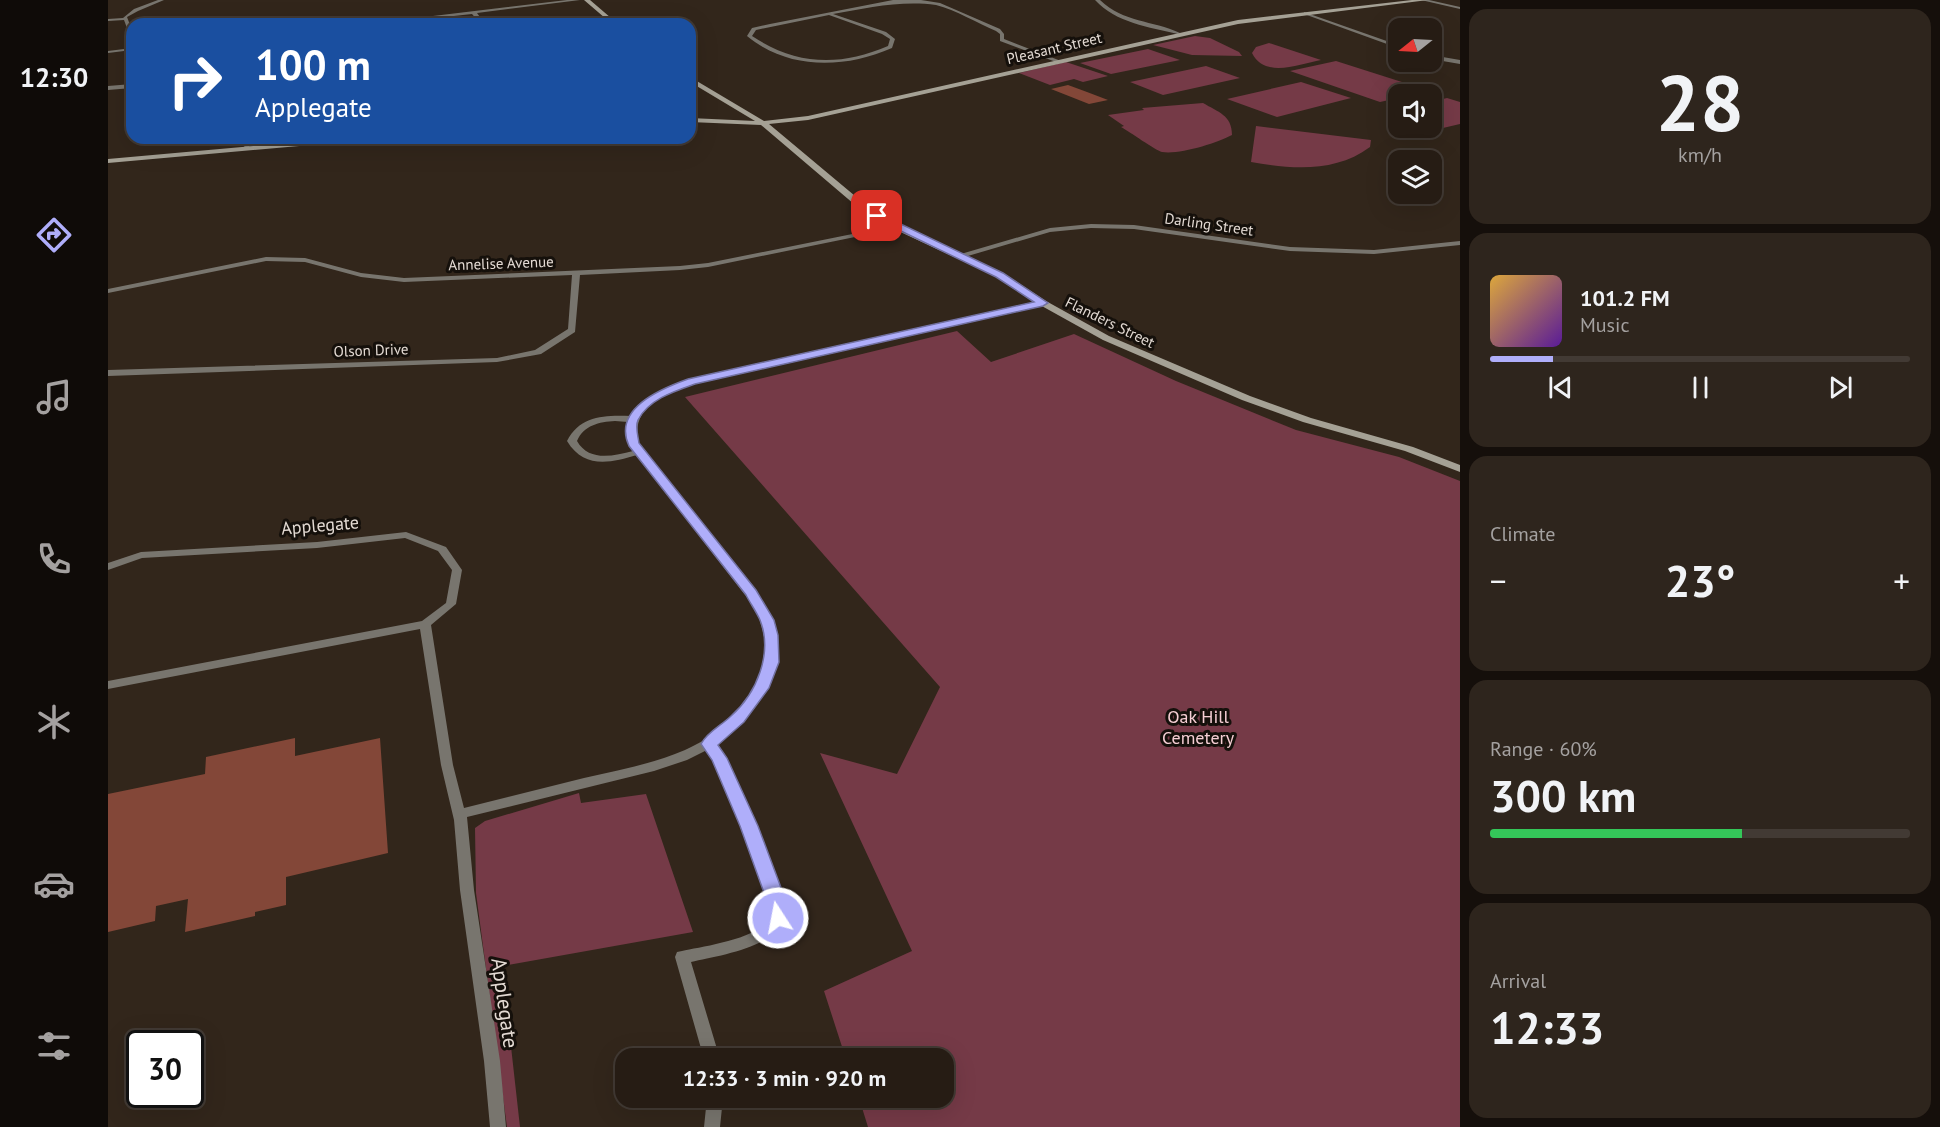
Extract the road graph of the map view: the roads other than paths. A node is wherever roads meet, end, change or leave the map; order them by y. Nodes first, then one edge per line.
1 (162, 0) edge
2 (578, 0) edge
3 (587, 0) edge
4 (1097, 0) edge
5 (1424, 0) edge
6 (1460, 8) edge
7 (473, 12) junction
8 (1306, 13) junction
9 (831, 15) junction
10 (421, 18) edge
11 (478, 18) edge
12 (608, 18) edge
13 (124, 19) junction
14 (108, 20) edge
15 (126, 23) edge
16 (1178, 33) junction
17 (1388, 43) edge
18 (126, 50) edge
19 (108, 52) edge
20 (1442, 59) edge
21 (1448, 60) junction
22 (1058, 61) junction
23 (1460, 62) edge
24 (1460, 69) edge
25 (696, 83) edge
26 (126, 86) edge
27 (108, 88) edge
28 (696, 120) edge
29 (763, 123) junction
30 (247, 144) edge
31 (302, 144) edge
32 (248, 149) junction
33 (108, 161) edge
34 (897, 228) junction
35 (1460, 243) edge
36 (958, 256) junction
37 (576, 274) junction
38 (108, 291) edge
39 (1043, 303) junction
40 (108, 373) edge
41 (632, 419) junction
42 (639, 452) junction
43 (1460, 469) edge
44 (108, 567) edge
45 (425, 624) junction
46 (108, 685) edge
47 (709, 744) junction
48 (459, 814) junction
49 (709, 1048) edge
50 (714, 1108) edge
51 (498, 1127) edge
52 (712, 1127) edge

1 - 13 street
2 - 7 street
3 - 12 street
4 - 16 street
5 - 6 street
5 - 8 street, Pleasant Street
7 - 10 street
7 - 11 street
8 - 16 street, Pleasant Street
8 - 17 street
9 - 9 street
9 - 22 street
13 - 14 street
13 - 15 street
16 - 22 street, Pleasant Street
18 - 19 street
20 - 21 street
21 - 23 street
21 - 24 street
22 - 29 street, Pleasant Street
25 - 29 street, Flanders Street
26 - 27 street
28 - 29 street, Pleasant Street
29 - 34 street, Flanders Street
30 - 32 street
31 - 32 street
32 - 33 street
34 - 36 street, Flanders Street
34 - 37 street, Annelise Avenue
35 - 36 street, Darling Street
36 - 39 street, Flanders Street
37 - 38 street, Annelise Avenue
37 - 40 street, Olson Drive
39 - 41 street
39 - 43 street, Flanders Street
41 - 42 street
41 - 42 street
42 - 47 street
44 - 45 street, Applegate
45 - 46 street, Applegate
45 - 48 street, Applegate
47 - 48 street
47 - 49 street
48 - 51 street, Applegate
50 - 52 street

